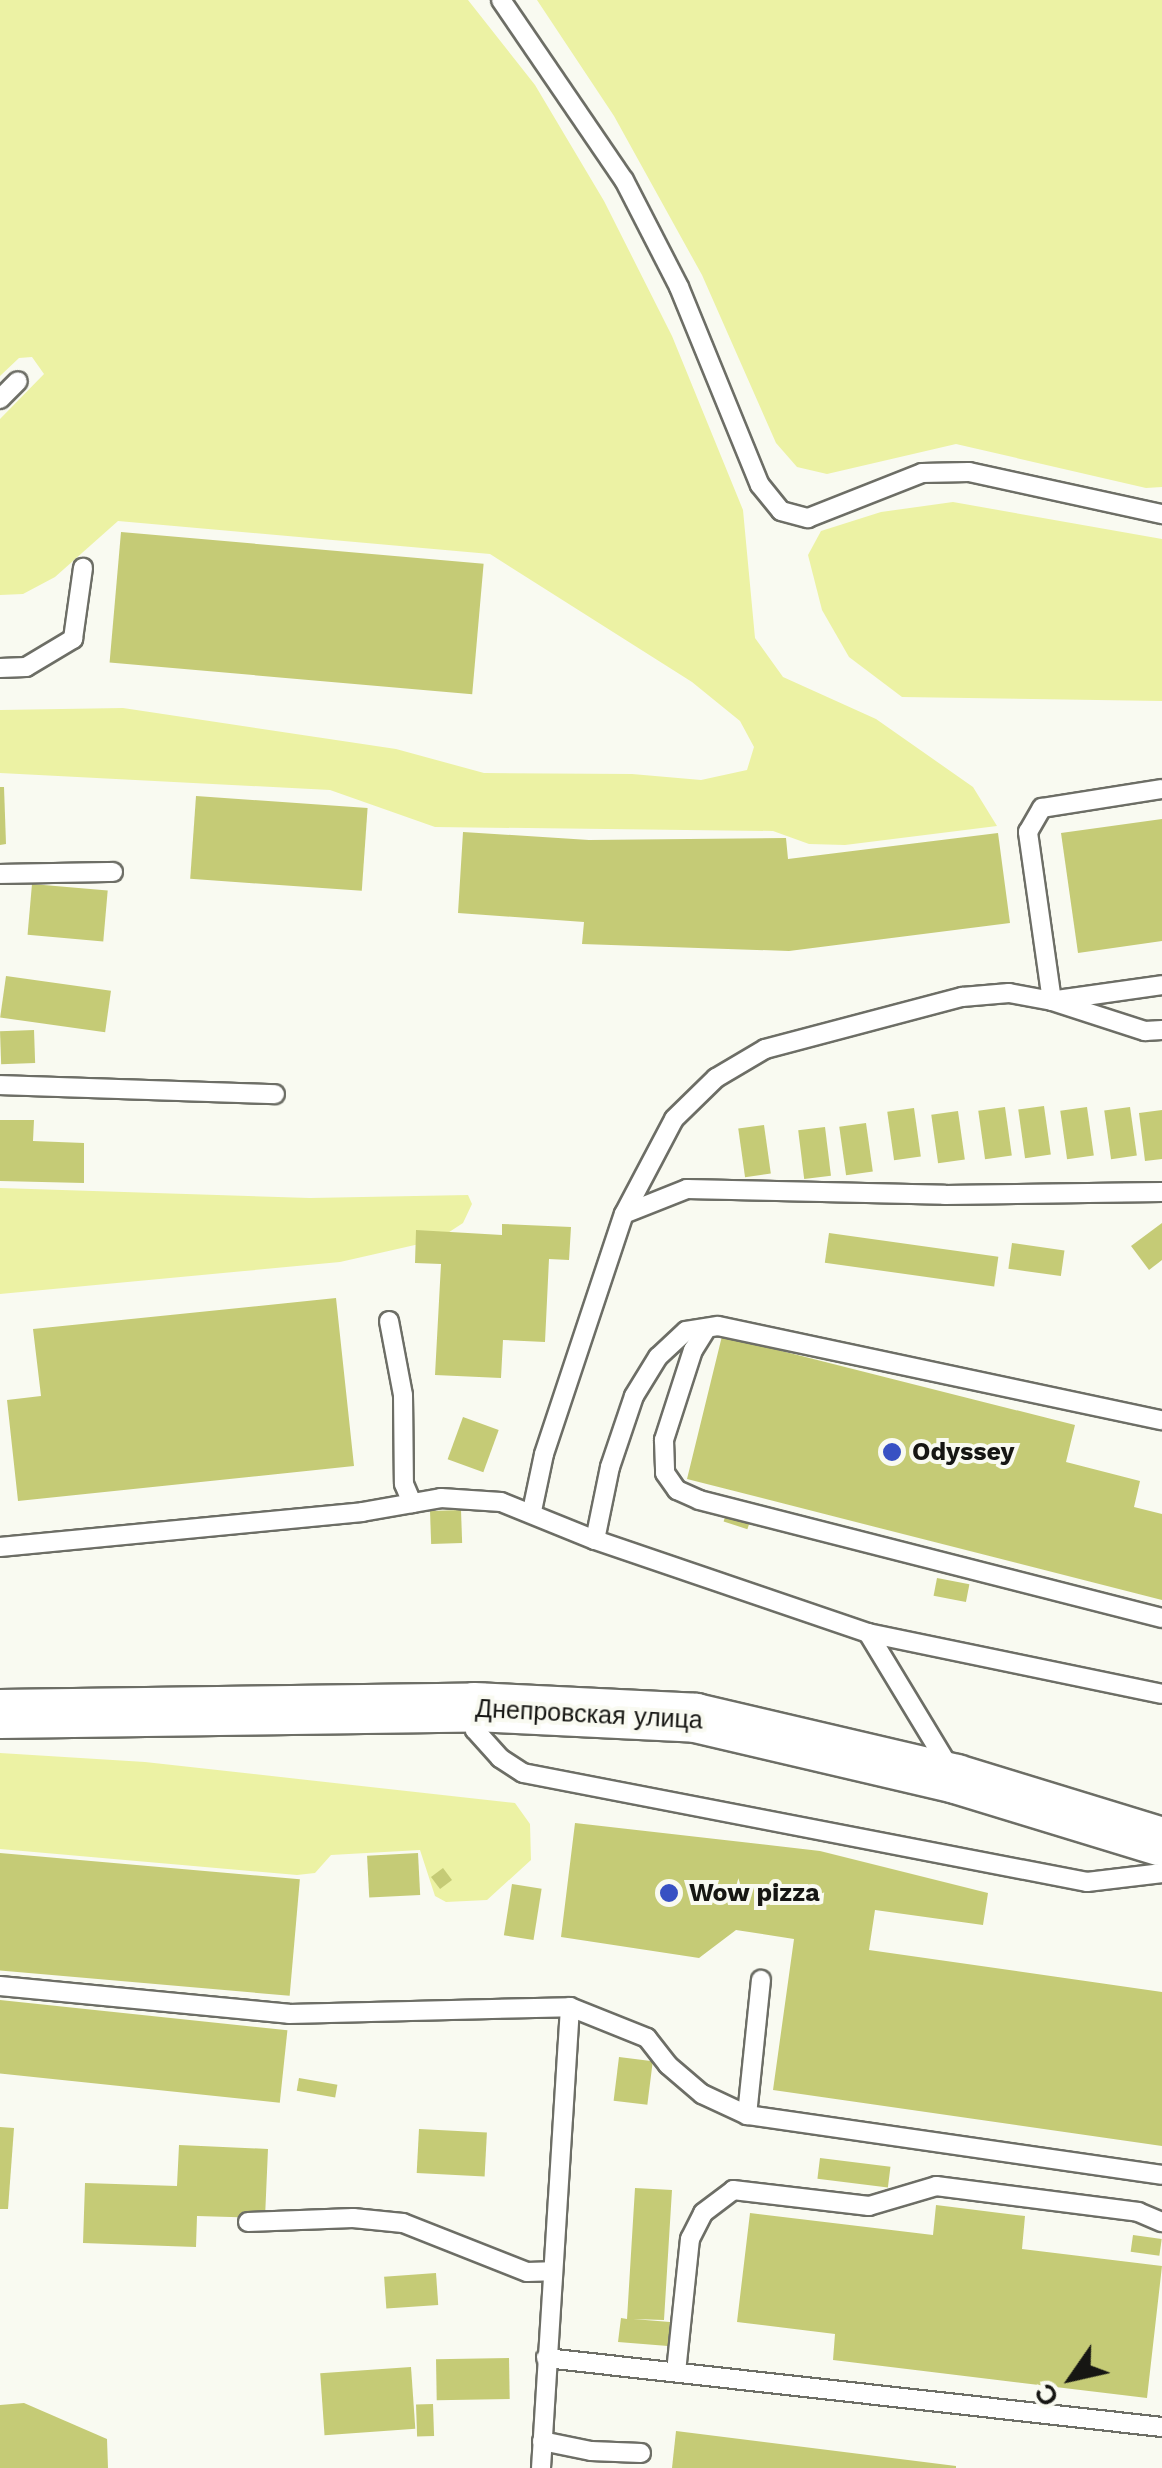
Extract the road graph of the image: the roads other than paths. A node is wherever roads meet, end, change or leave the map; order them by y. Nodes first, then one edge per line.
1 (501, 0) edge
2 (18, 380) dead end
3 (0, 399) edge
4 (1162, 514) edge
5 (83, 568) dead end
6 (0, 668) edge
7 (1162, 789) edge
8 (113, 872) dead end
9 (0, 874) edge
10 (1162, 985) edge
11 (1052, 1001) junction
12 (1162, 1030) edge
13 (0, 1086) edge
14 (275, 1094) dead end
15 (1162, 1192) edge
16 (624, 1214) junction
17 (389, 1322) dead end
18 (707, 1328) junction
19 (1162, 1420) edge
20 (412, 1503) junction
21 (532, 1511) junction
22 (596, 1540) junction
23 (0, 1547) edge
24 (1162, 1618) edge
25 (868, 1633) junction
26 (1162, 1694) edge
27 (474, 1707) junction
28 (0, 1714) edge
29 (956, 1778) junction
30 (1162, 1842) edge
31 (1162, 1872) edge
32 (761, 1980) dead end
33 (0, 1986) edge
34 (570, 2007) junction
35 (746, 2115) junction
36 (1162, 2175) edge
37 (248, 2222) dead end
38 (1162, 2222) edge
39 (552, 2271) junction
40 (546, 2358) junction
41 (676, 2372) junction
42 (1162, 2425) edge
43 (542, 2441) junction
44 (641, 2452) dead end
45 (541, 2468) edge

1 - 4 lane
2 - 3 lane
5 - 6 lane
7 - 11 lane
8 - 9 lane
10 - 11 lane
11 - 12 lane
11 - 16 lane
13 - 14 lane
15 - 16 lane
16 - 21 lane
17 - 20 lane
18 - 19 lane
18 - 22 lane
18 - 24 lane
20 - 21 lane
20 - 23 lane
21 - 22 lane
22 - 25 lane
25 - 26 lane
25 - 29 lane
27 - 28 main road, Днепровская улица
27 - 29 main road, Днепровская улица
27 - 31 lane
29 - 30 main road, Днепровская улица
32 - 35 lane
33 - 34 lane
34 - 35 lane
34 - 39 lane
35 - 36 lane
37 - 39 lane
38 - 41 lane
39 - 40 lane
40 - 41 lane
40 - 43 lane
41 - 42 lane
43 - 44 lane
43 - 45 lane

